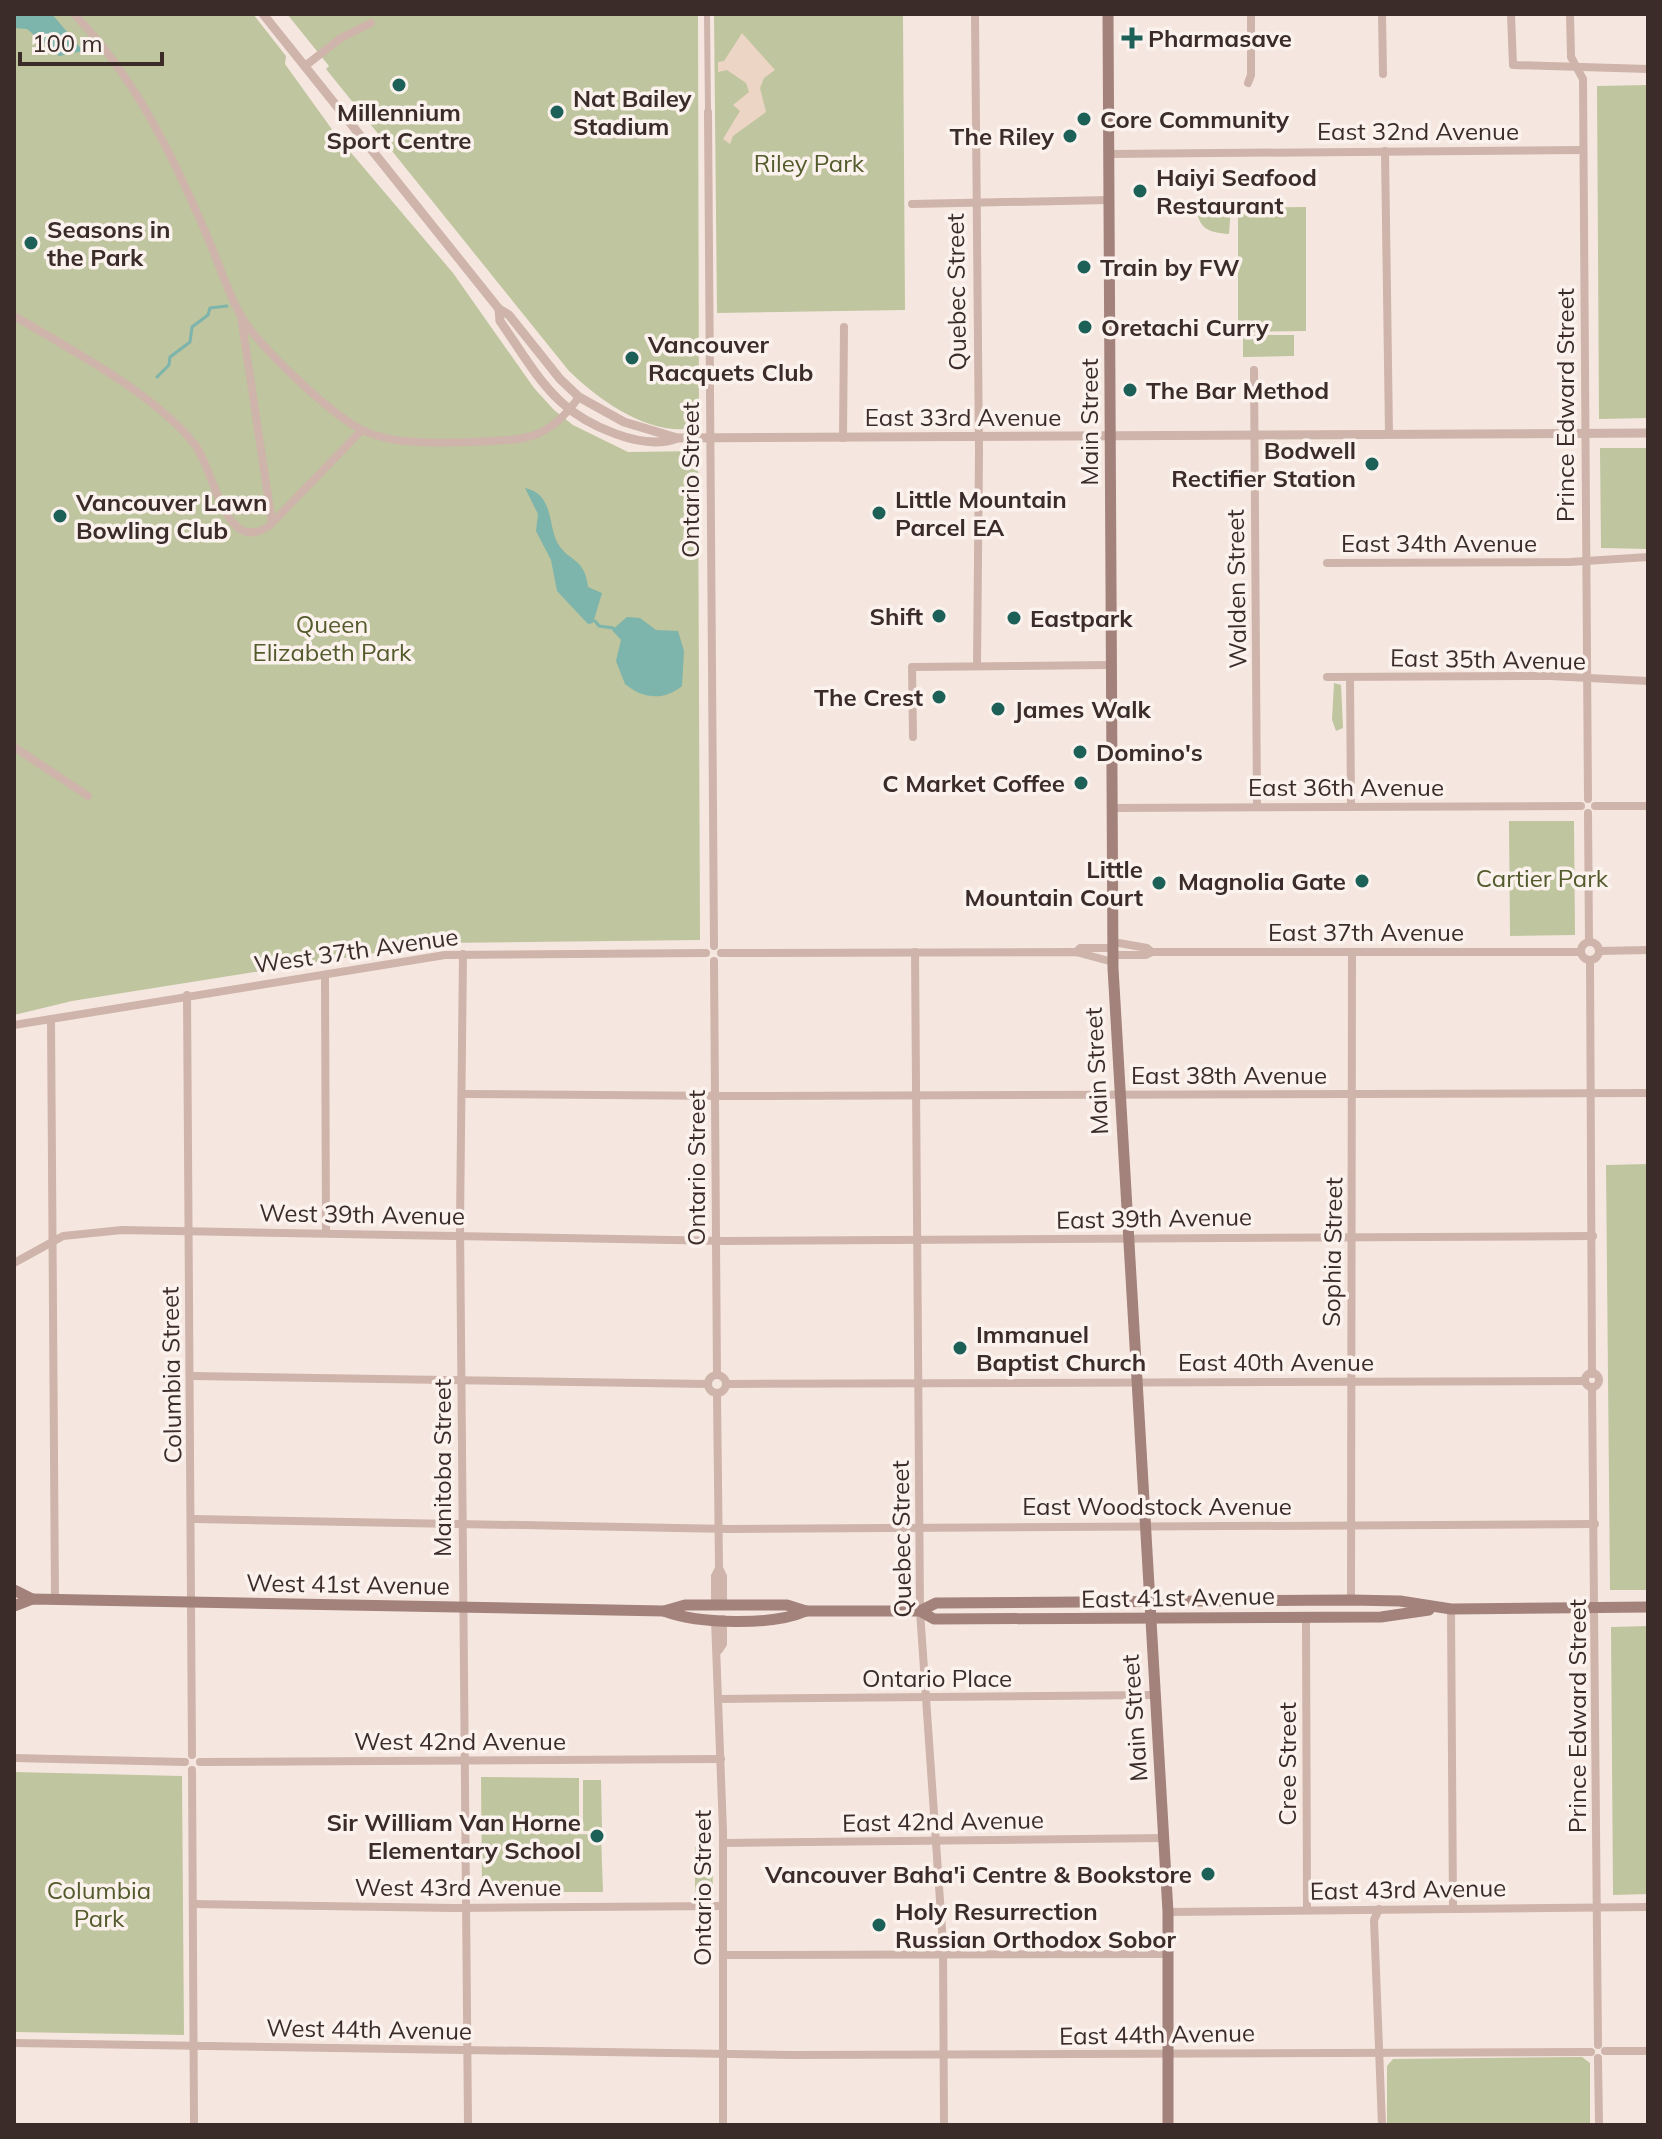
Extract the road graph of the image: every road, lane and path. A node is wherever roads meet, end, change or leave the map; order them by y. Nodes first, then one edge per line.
1 (74, 14) edge
2 (263, 14) edge
3 (707, 14) edge
4 (975, 14) edge
5 (1108, 14) edge
6 (1251, 14) edge
7 (1382, 14) edge
8 (1511, 14) edge
9 (1570, 14) edge
10 (371, 23) dead end
11 (305, 66) junction
12 (1576, 67) junction
13 (1648, 69) edge
14 (1383, 74) dead end
15 (1248, 83) dead end
16 (708, 112) joint
17 (1583, 150) junction
18 (1385, 151) junction
19 (1109, 154) junction
20 (1109, 200) junction
21 (974, 201) junction
22 (912, 204) dead end
23 (499, 309) junction
24 (14, 316) edge
25 (241, 316) junction
26 (844, 327) dead end
27 (1254, 370) dead end
28 (579, 397) junction
29 (570, 410) junction
30 (362, 430) junction
31 (1585, 433) junction
32 (1648, 433) edge
33 (1389, 434) junction
34 (1112, 435) junction
35 (1254, 435) junction
36 (979, 437) junction
37 (677, 438) junction
38 (710, 438) junction
39 (843, 438) junction
40 (272, 523) junction
41 (1648, 557) edge
42 (1586, 559) junction
43 (1327, 563) dead end
44 (1111, 665) junction
45 (977, 666) junction
46 (1327, 677) dead end
47 (1350, 677) junction
48 (1587, 679) junction
49 (1648, 681) edge
50 (913, 737) dead end
51 (14, 747) edge
52 (88, 796) dead end
53 (1592, 802) junction
54 (1581, 806) junction
55 (1648, 806) edge
56 (1257, 807) junction
57 (1351, 807) junction
58 (1112, 808) junction
59 (1588, 813) junction
60 (1589, 942) junction
61 (714, 946) junction
62 (1648, 950) edge
63 (1599, 951) junction
64 (915, 952) junction
65 (1076, 952) junction
66 (1113, 952) junction
67 (1352, 952) junction
68 (1581, 952) junction
69 (706, 953) junction
70 (721, 953) junction
71 (463, 954) junction
72 (1590, 960) junction
73 (714, 961) junction
74 (325, 975) junction
75 (187, 995) junction
76 (51, 1019) junction
77 (14, 1025) edge
78 (1591, 1093) junction
79 (1648, 1093) edge
80 (463, 1094) junction
81 (1353, 1094) junction
82 (1119, 1095) junction
83 (715, 1096) junction
84 (917, 1096) junction
85 (189, 1231) junction
86 (326, 1233) junction
87 (460, 1235) junction
88 (1593, 1236) junction
89 (1353, 1237) junction
90 (1128, 1238) junction
91 (716, 1240) junction
92 (919, 1240) junction
93 (52, 1241) junction
94 (14, 1263) edge
95 (717, 1375) junction
96 (192, 1376) junction
97 (462, 1380) junction
98 (1349, 1381) junction
99 (1590, 1381) junction
100 (920, 1383) junction
101 (1136, 1383) junction
102 (708, 1384) junction
103 (726, 1384) junction
104 (717, 1393) junction
105 (193, 1519) junction
106 (462, 1523) junction
107 (1595, 1524) junction
108 (920, 1526) junction
109 (1144, 1526) junction
110 (1350, 1526) junction
111 (719, 1528) junction
112 (14, 1590) edge
113 (32, 1599) junction
114 (55, 1600) junction
115 (1351, 1600) junction
116 (1148, 1601) junction
117 (191, 1603) junction
118 (719, 1605) junction
119 (14, 1606) edge
120 (1597, 1607) junction
121 (1648, 1607) edge
122 (464, 1608) junction
123 (1437, 1609) junction
124 (1451, 1609) junction
125 (664, 1611) junction
126 (806, 1611) junction
127 (920, 1611) junction
128 (1306, 1618) junction
129 (1149, 1619) junction
130 (719, 1620) junction
131 (1154, 1695) junction
132 (926, 1698) junction
133 (719, 1699) junction
134 (14, 1758) edge
135 (188, 1758) junction
136 (721, 1759) junction
137 (465, 1761) junction
138 (200, 1762) junction
139 (192, 1770) junction
140 (1164, 1838) junction
141 (935, 1841) junction
142 (723, 1843) junction
143 (194, 1904) junction
144 (723, 1906) junction
145 (1598, 1907) junction
146 (1648, 1907) edge
147 (467, 1908) junction
148 (1379, 1909) junction
149 (1453, 1909) junction
150 (1307, 1910) junction
151 (1168, 1912) junction
152 (1168, 1954) junction
153 (723, 1955) junction
154 (943, 1955) junction
155 (14, 2043) edge
156 (193, 2046) junction
157 (468, 2051) junction
158 (1598, 2051) junction
159 (1648, 2051) edge
160 (1379, 2052) junction
161 (723, 2053) junction
162 (1168, 2054) junction
163 (943, 2055) junction
164 (194, 2125) edge
165 (468, 2125) edge
166 (723, 2125) edge
167 (944, 2125) edge
168 (1168, 2125) edge
169 (1382, 2125) edge
170 (1599, 2125) edge

1 - 25 street
2 - 11 street
3 - 16 street, Ontario Street
4 - 21 street, Quebec Street
5 - 19 main road, Main Street
6 - 15 street
7 - 14 street
8 - 12 street
9 - 12 street, Prince Edward Street
10 - 11 street
11 - 23 street
12 - 13 street
12 - 17 street, Prince Edward Street
16 - 38 street, Ontario Street
17 - 18 street, East 32nd Avenue
17 - 31 street, Prince Edward Street
18 - 19 street, East 32nd Avenue
18 - 33 street
19 - 20 main road, Main Street
20 - 21 street
20 - 34 main road, Main Street
21 - 22 street
21 - 36 street, Quebec Street
23 - 28 street
23 - 29 street
24 - 40 street
25 - 30 street
25 - 40 street
26 - 39 street
27 - 35 street, Walden Street
28 - 29 street
28 - 37 street
29 - 30 street
29 - 37 street, East 33rd Avenue
30 - 40 street
31 - 32 street, East 33rd Avenue
31 - 33 street, East 33rd Avenue
31 - 42 street, Prince Edward Street
33 - 35 street, East 33rd Avenue
34 - 35 street, East 33rd Avenue
34 - 36 street, East 33rd Avenue
34 - 44 main road, Main Street
35 - 56 street, Walden Street
36 - 39 street, East 33rd Avenue
36 - 45 street, Quebec Street
37 - 38 street, East 33rd Avenue
38 - 39 street, East 33rd Avenue
38 - 61 street, Ontario Street
41 - 42 street, East 34th Avenue
42 - 43 street, East 34th Avenue
42 - 48 street, Prince Edward Street
44 - 45 street
44 - 58 main road, Main Street
45 - 50 street
46 - 47 street, East 35th Avenue
47 - 48 street, East 35th Avenue
47 - 57 street
48 - 49 street, East 35th Avenue
48 - 53 street, Prince Edward Street
51 - 52 street
53 - 54 street
53 - 55 street
53 - 59 street
54 - 57 street, East 36th Avenue
54 - 59 street
56 - 57 street, East 36th Avenue
56 - 58 street, East 36th Avenue
58 - 66 main road, Main Street
59 - 60 street
60 - 63 street
60 - 68 street
61 - 69 street
61 - 70 street
62 - 63 street
63 - 72 street
64 - 65 street, East 37th Avenue
64 - 70 street, East 37th Avenue
64 - 84 street, Quebec Street
65 - 66 street, East 37th Avenue
65 - 66 street, East 37th Avenue
66 - 67 street, East 37th Avenue
66 - 82 main road, Main Street
67 - 68 street, East 37th Avenue
67 - 81 street, Sophia Street
68 - 72 street
69 - 71 street, West 37th Avenue
69 - 73 street
70 - 73 street
71 - 74 street, West 37th Avenue
71 - 80 street, Manitoba Street
72 - 78 street, Prince Edward Street
73 - 83 street, Ontario Street
74 - 75 street, West 37th Avenue
74 - 86 street
75 - 76 street, West 37th Avenue
75 - 85 street, Columbia Street
76 - 77 street, West 37th Avenue
76 - 93 street
78 - 79 street, East 38th Avenue
78 - 81 street, East 38th Avenue
78 - 88 street, Prince Edward Street
80 - 83 street, East 38th Avenue
80 - 87 street, Manitoba Street
81 - 82 street, East 38th Avenue
81 - 89 street, Sophia Street
82 - 84 street, East 38th Avenue
82 - 90 main road, Main Street
83 - 84 street, East 38th Avenue
83 - 91 street, Ontario Street
84 - 92 street, Quebec Street
85 - 86 street, West 39th Avenue
85 - 93 street, West 39th Avenue
85 - 96 street, Columbia Street
86 - 87 street, West 39th Avenue
87 - 91 street, West 39th Avenue
87 - 97 street, Manitoba Street
88 - 89 street, East 39th Avenue
88 - 99 street, Prince Edward Street
89 - 90 street, East 39th Avenue
89 - 98 street, Sophia Street
90 - 92 street, East 39th Avenue
90 - 101 main road, Main Street
91 - 92 street, East 39th Avenue
91 - 95 street, Ontario Street
92 - 100 street, Quebec Street
93 - 94 street, West 39th Avenue
93 - 114 street
95 - 102 street
95 - 103 street
96 - 97 street
96 - 105 street, Columbia Street
97 - 102 street
97 - 106 street, Manitoba Street
98 - 99 street, East 40th Avenue
98 - 101 street, East 40th Avenue
98 - 110 street, Sophia Street
99 - 107 street, Prince Edward Street
100 - 101 street, East 40th Avenue
100 - 103 street, East 40th Avenue
100 - 108 street, Quebec Street
101 - 109 main road, Main Street
102 - 104 street
103 - 104 street
104 - 111 street
105 - 106 street, East Woodstock Avenue
105 - 117 street, Columbia Street
106 - 111 street, East Woodstock Avenue
106 - 122 street, Manitoba Street
107 - 110 street, East Woodstock Avenue
107 - 120 street, Prince Edward Street
108 - 109 street, East Woodstock Avenue
108 - 111 street, East Woodstock Avenue
108 - 127 street, Quebec Street
109 - 110 street, East Woodstock Avenue
109 - 116 main road, Main Street
110 - 115 street, Sophia Street
111 - 118 street
112 - 113 main road, West 41st Avenue
113 - 114 main road, West 41st Avenue
113 - 119 main road, West 41st Avenue
114 - 117 main road, West 41st Avenue
115 - 116 main road, East 41st Avenue
115 - 123 main road, East 41st Avenue
116 - 127 main road, East 41st Avenue
116 - 129 main road, Main Street
117 - 122 main road, West 41st Avenue
117 - 135 street, Columbia Street
118 - 125 main road, West 41st Avenue
118 - 126 main road, East 41st Avenue
120 - 121 main road, East 41st Avenue
120 - 124 main road, East 41st Avenue
120 - 145 street, Prince Edward Street
122 - 125 main road, West 41st Avenue
122 - 137 street, Manitoba Street
123 - 124 main road, East 41st Avenue
123 - 128 main road, East 41st Avenue
124 - 149 street
125 - 130 main road, West 41st Avenue
126 - 127 main road, East 41st Avenue
126 - 130 main road, East 41st Avenue
127 - 129 main road, East 41st Avenue
127 - 132 street, Quebec Street
128 - 129 main road, East 41st Avenue
128 - 150 street, Cree Street
129 - 131 main road, Main Street
130 - 133 street, Ontario Street
131 - 132 street, Ontario Place
131 - 140 main road, Main Street
132 - 133 street, Ontario Place
132 - 141 street, Quebec Street
133 - 136 street, Ontario Street
134 - 135 street
135 - 138 street
135 - 139 street
136 - 137 street, West 42nd Avenue
136 - 142 street, Ontario Street
137 - 138 street, West 42nd Avenue
137 - 147 street, Manitoba Street
138 - 139 street
139 - 143 street
140 - 141 street, East 42nd Avenue
140 - 151 main road, Main Street
141 - 142 street, East 42nd Avenue
141 - 154 street, Quebec Street
142 - 144 street, Ontario Street
143 - 147 street, West 43rd Avenue
143 - 156 street
144 - 147 street, West 43rd Avenue
144 - 153 street, Ontario Street
145 - 146 street, East 43rd Avenue
145 - 149 street, East 43rd Avenue
145 - 158 street, Prince Edward Street
147 - 157 street, Manitoba Street
148 - 149 street, East 43rd Avenue
148 - 150 street, East 43rd Avenue
148 - 160 street
150 - 151 street, East 43rd Avenue
151 - 152 main road, Main Street
152 - 154 street
152 - 162 main road, Main Street
153 - 154 street
153 - 161 street, Ontario Street
154 - 163 street, Quebec Street
155 - 156 street, West 44th Avenue
156 - 157 street, West 44th Avenue
156 - 164 street
157 - 161 street, West 44th Avenue
157 - 165 street, Manitoba Street
158 - 159 street, East 44th Avenue
158 - 160 street, East 44th Avenue
158 - 170 street, Prince Edward Street
160 - 162 street, East 44th Avenue
160 - 169 street
161 - 163 street, East 44th Avenue
161 - 166 street, Ontario Street
162 - 163 street, East 44th Avenue
162 - 168 main road, Main Street
163 - 167 street, Quebec Street

